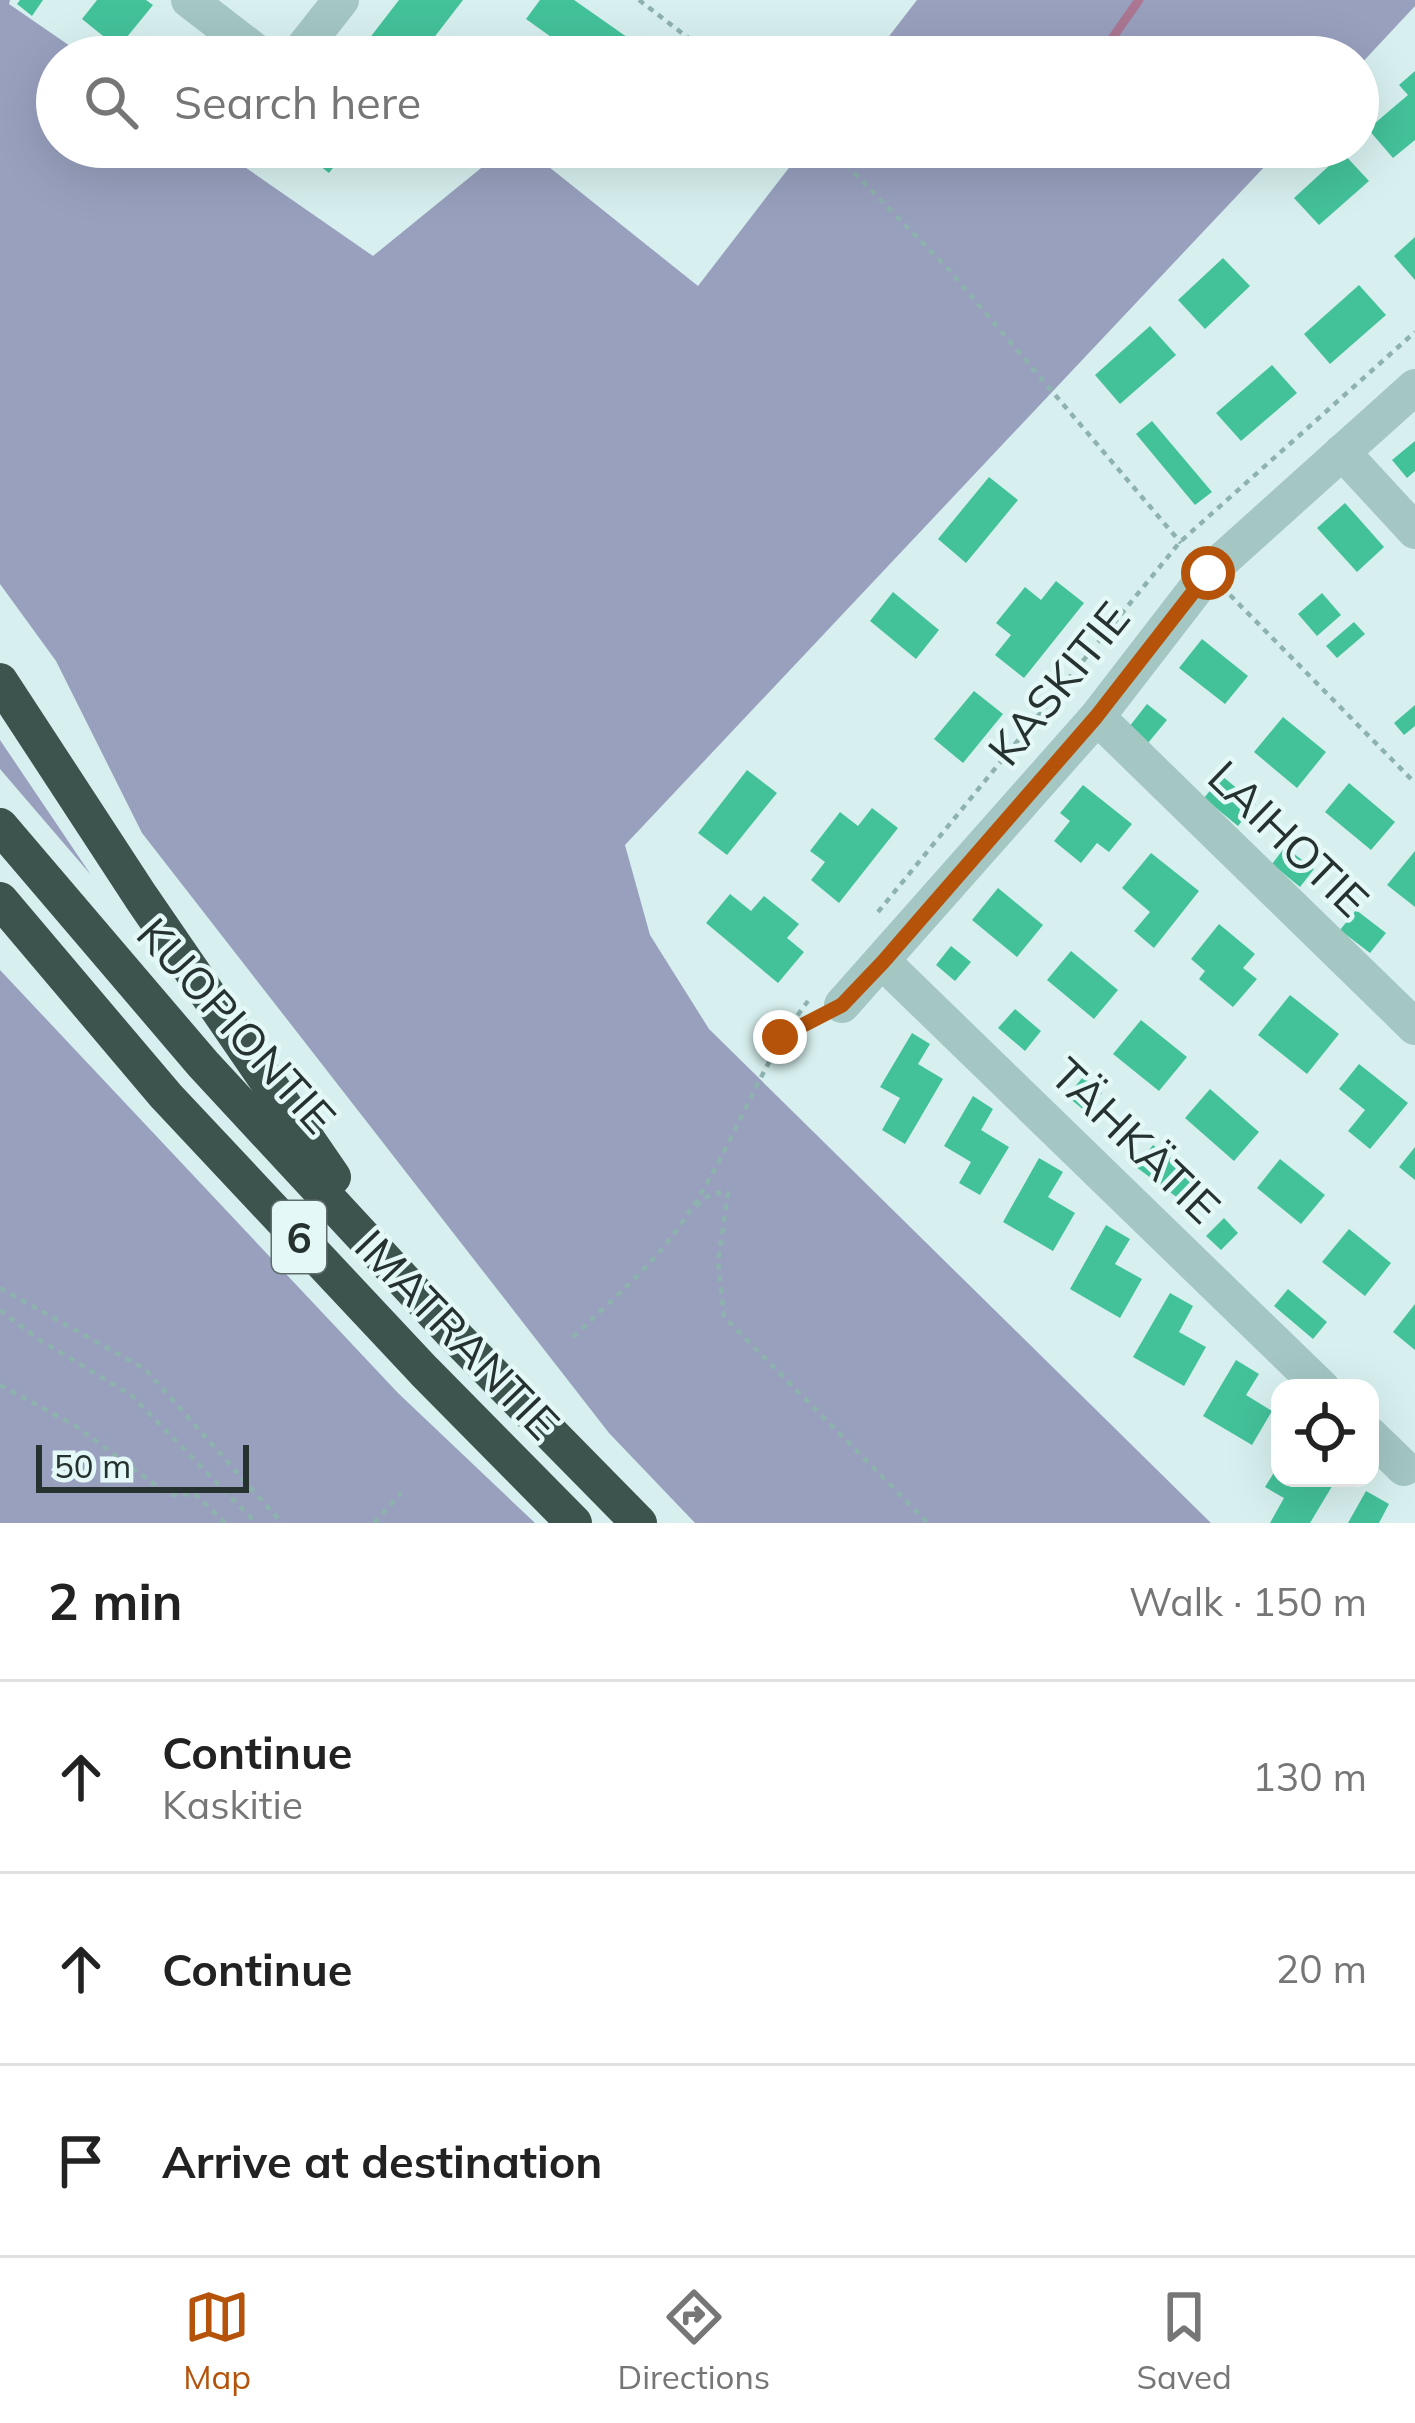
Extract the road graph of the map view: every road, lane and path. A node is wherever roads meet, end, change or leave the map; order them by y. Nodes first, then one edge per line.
1 (189, 0) edge
2 (341, 0) edge
3 (639, 0) edge
4 (236, 36) edge
5 (313, 36) edge
6 (686, 36) edge
7 (849, 168) edge
8 (1415, 387) edge
9 (1342, 452) junction
10 (1415, 531) edge
11 (1208, 573) junction
12 (0, 681) edge
13 (1096, 717) junction
14 (1415, 783) edge
15 (0, 826) edge
16 (0, 903) edge
17 (883, 962) junction
18 (842, 1005) joint
19 (1415, 1027) edge
20 (780, 1037) dead end
21 (407, 1284) junction
22 (0, 1288) edge
23 (0, 1310) edge
24 (573, 1337) dead end
25 (1313, 1379) edge
26 (0, 1385) edge
27 (1379, 1444) edge
28 (1404, 1468) dead end
29 (401, 1493) dead end
30 (225, 1523) edge
31 (256, 1523) edge
32 (282, 1523) edge
33 (374, 1523) edge
34 (574, 1523) edge
35 (639, 1523) edge
36 (928, 1523) edge

1 - 4 street
2 - 5 street
3 - 6 path
7 - 11 path
8 - 9 street, KASKITIE
9 - 10 street
9 - 11 street, KASKITIE
11 - 13 street, KASKITIE
11 - 14 path
12 - 21 highway
13 - 17 street, KASKITIE
13 - 19 street, LAIHOTIE
15 - 21 highway, KUOPIONTIE / 6
16 - 34 highway, IMATRANTIE / 6
17 - 18 street, KASKITIE
17 - 25 street, TÄHKÄTIE
18 - 20 path
21 - 35 highway, IMATRANTIE / 6
22 - 32 path
23 - 31 path
24 - 36 path
26 - 30 path
27 - 28 street
29 - 33 path

